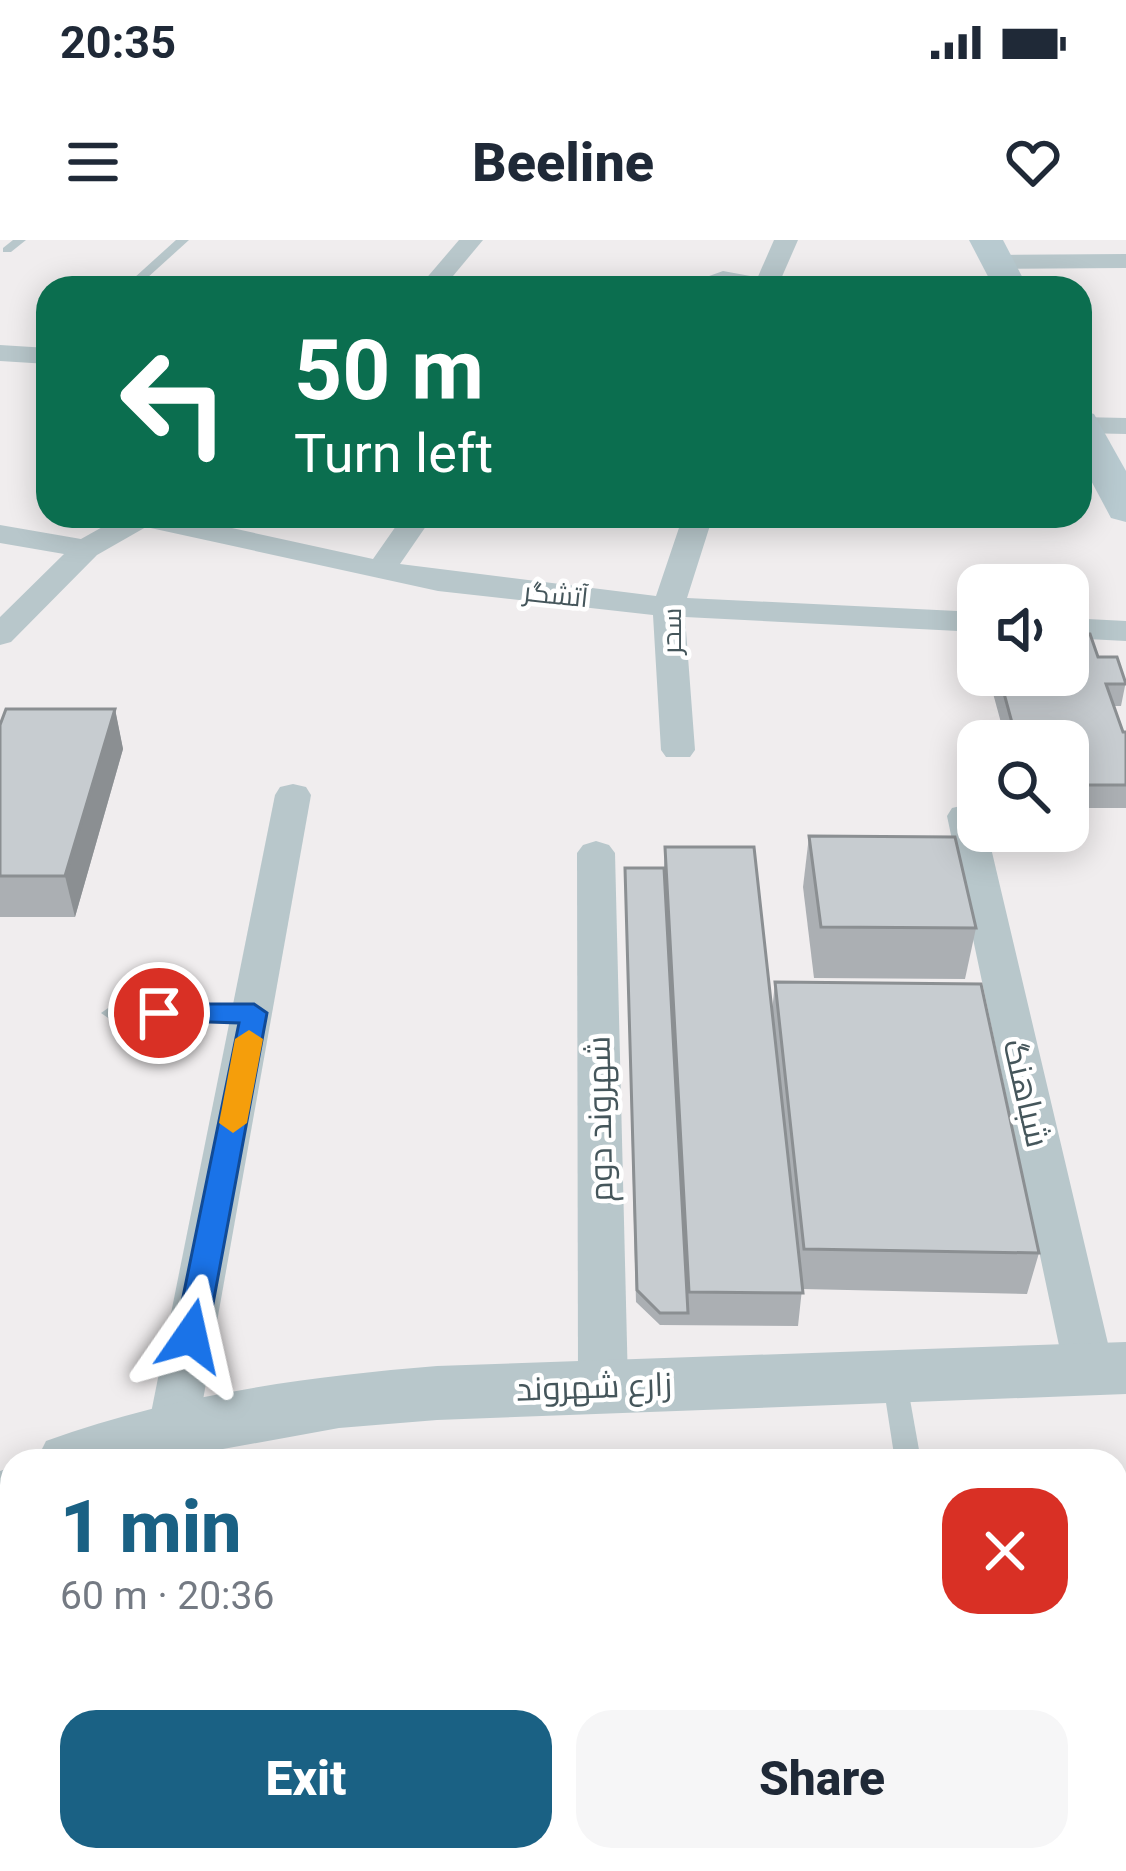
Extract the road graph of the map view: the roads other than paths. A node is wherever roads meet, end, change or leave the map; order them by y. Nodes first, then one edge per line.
1 (20, 240) edge
2 (183, 240) edge
3 (471, 240) edge
4 (786, 240) edge
5 (7, 250) dead end
6 (1126, 261) edge
7 (998, 263) edge
8 (143, 276) edge
9 (440, 276) edge
10 (770, 276) edge
11 (0, 353) edge
12 (36, 355) edge
13 (1092, 425) edge
14 (1126, 426) edge
15 (1092, 446) edge
16 (1126, 509) edge
17 (122, 528) edge
18 (195, 528) edge
19 (410, 528) edge
20 (694, 528) edge
21 (0, 534) edge
22 (86, 549) junction
23 (381, 570) junction
24 (668, 608) junction
25 (957, 621) edge
26 (1089, 629) edge
27 (1126, 632) edge
28 (0, 635) edge
29 (678, 749) dead end
30 (293, 795) dead end
31 (974, 852) edge
32 (596, 853) dead end
33 (111, 1013) dead end
34 (254, 1013) junction
35 (1107, 1368) edge
36 (894, 1376) junction
37 (603, 1385) junction
38 (173, 1428) junction
39 (107, 1449) edge
40 (906, 1449) edge

1 - 5 lane
2 - 8 lane
3 - 9 street
4 - 10 street
6 - 7 street
11 - 12 street
13 - 14 street
15 - 16 main road
17 - 22 street
18 - 23 street, آتشگر
19 - 23 street
20 - 24 street, سحر
21 - 22 street
22 - 28 street
23 - 24 street, آتشگر
24 - 25 street, آتشگر
24 - 29 street, سحر
26 - 27 street
30 - 34 street
31 - 35 street, شباهنگ
32 - 37 street, شهروند دوم
33 - 34 lane
34 - 38 street
35 - 36 street, زارع شهروند
36 - 37 street, زارع شهروند
36 - 40 lane
37 - 38 street, زارع شهروند
38 - 39 street, زارع شهروند

